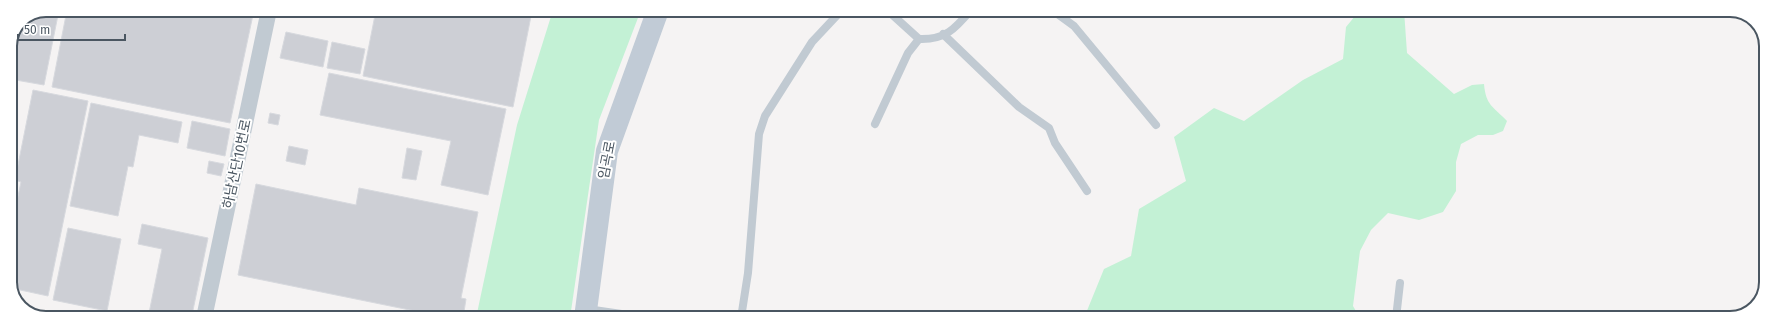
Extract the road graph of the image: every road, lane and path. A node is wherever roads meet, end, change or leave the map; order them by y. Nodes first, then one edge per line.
1 (268, 17) edge
2 (655, 17) edge
3 (835, 17) edge
4 (895, 17) edge
5 (965, 17) edge
6 (1062, 17) edge
7 (944, 34) junction
8 (919, 39) junction
9 (875, 124) dead end
10 (1156, 125) dead end
11 (1087, 191) dead end
12 (1400, 283) dead end
13 (205, 311) edge
14 (586, 311) edge
15 (742, 311) edge
16 (1397, 311) edge

1 - 13 street, 하남산단10번로
2 - 14 main road, 임곡로
3 - 15 lane
4 - 8 lane
5 - 7 lane
6 - 10 lane
7 - 8 lane
7 - 11 lane
8 - 9 lane
12 - 16 lane

